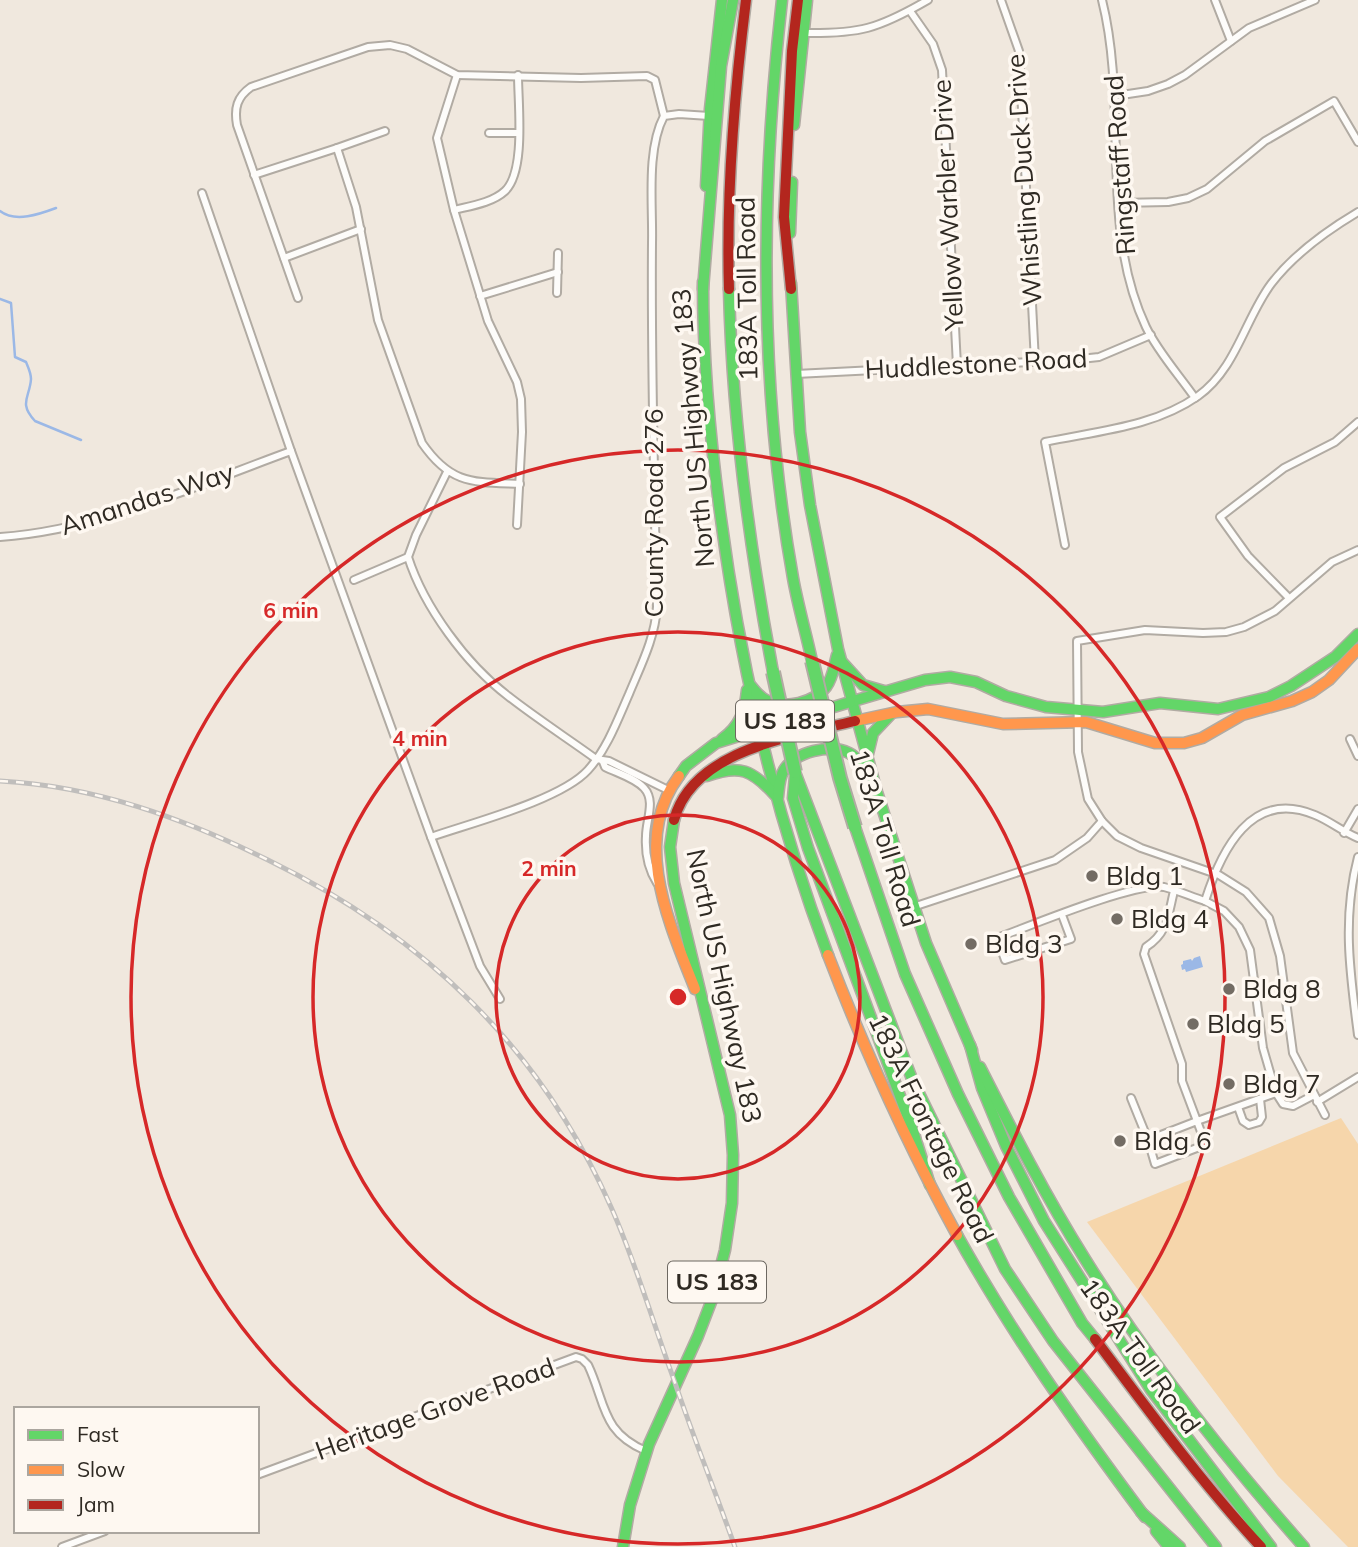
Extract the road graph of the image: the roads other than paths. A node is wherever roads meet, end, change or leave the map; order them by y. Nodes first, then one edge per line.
1 (722, 0) edge
2 (733, 0) edge
3 (746, 0) edge
4 (782, 0) edge
5 (798, 0) edge
6 (807, 0) edge
7 (928, 0) edge
8 (1001, 0) edge
9 (1102, 0) edge
10 (1215, 0) edge
11 (1315, 0) edge
12 (910, 11) junction
13 (802, 33) junction
14 (1231, 41) junction
15 (457, 75) junction
16 (518, 75) junction
17 (1115, 96) junction
18 (664, 116) junction
19 (709, 116) junction
20 (385, 131) dead end
21 (489, 133) dead end
22 (518, 133) junction
23 (1358, 142) edge
24 (337, 148) junction
25 (254, 175) junction
26 (202, 193) dead end
27 (1119, 203) junction
28 (454, 210) junction
29 (1358, 212) edge
30 (361, 229) junction
31 (558, 254) dead end
32 (284, 258) junction
33 (558, 272) junction
34 (703, 289) junction
35 (791, 289) junction
36 (558, 293) dead end
37 (480, 296) junction
38 (298, 298) dead end
39 (1151, 335) junction
40 (1035, 362) junction
41 (957, 366) junction
42 (796, 374) junction
43 (1195, 398) junction
44 (1358, 422) edge
45 (291, 451) junction
46 (447, 472) junction
47 (520, 484) junction
48 (517, 525) dead end
49 (0, 537) edge
50 (1065, 545) dead end
51 (1358, 550) edge
52 (408, 557) junction
53 (354, 580) dead end
54 (1289, 598) junction
55 (1358, 634) edge
56 (1358, 649) edge
57 (839, 655) junction
58 (748, 683) junction
59 (888, 691) junction
60 (849, 702) junction
61 (894, 712) junction
62 (1077, 716) junction
63 (855, 720) junction
64 (758, 729) junction
65 (1350, 739) dead end
66 (721, 740) junction
67 (762, 745) junction
68 (1358, 756) edge
69 (600, 761) junction
70 (867, 762) junction
71 (795, 772) junction
72 (700, 779) junction
73 (872, 779) junction
74 (668, 790) junction
75 (777, 799) junction
76 (1358, 809) edge
77 (673, 820) junction
78 (1102, 821) junction
79 (1344, 833) junction
80 (431, 837) junction
81 (1358, 838) edge
82 (1358, 857) edge
83 (1214, 874) junction
84 (660, 887) junction
85 (1174, 891) junction
86 (1205, 901) junction
87 (916, 906) junction
88 (1062, 915) junction
89 (499, 999) dead end
90 (702, 1004) junction
91 (1356, 1010) edge
92 (1358, 1035) edge
93 (970, 1045) junction
94 (1358, 1077) edge
95 (1276, 1093) junction
96 (1131, 1098) dead end
97 (1260, 1099) junction
98 (1315, 1099) junction
99 (1238, 1107) junction
100 (1325, 1115) dead end
101 (1197, 1122) junction
102 (1148, 1140) junction
103 (930, 1185) junction
104 (646, 1451) junction
105 (259, 1474) edge
106 (1141, 1512) junction
107 (100, 1533) edge
108 (62, 1547) edge
109 (623, 1547) edge
110 (1169, 1547) edge
111 (1180, 1547) edge
112 (1216, 1547) edge
113 (1261, 1547) edge
114 (1271, 1547) edge
115 (1304, 1547) edge

1 - 19 main road, North US Highway 183 / US 183
2 - 34 main road
3 - 71 main road, 183A Toll Road, bridge
4 - 113 main road, 183A Toll Road, bridge
5 - 35 main road
6 - 13 main road, US 183
7 - 12 street
8 - 40 street, Whistling Duck Drive
9 - 17 street, Ringstaff Road
10 - 14 street
11 - 14 street
12 - 13 street
12 - 41 street, Yellow Warbler Drive
13 - 35 main road, US 183
14 - 17 street
15 - 16 street
15 - 25 street
15 - 28 street
16 - 18 street
16 - 22 street
17 - 27 street, Ringstaff Road
18 - 19 street
18 - 69 street, County Road 276
19 - 34 main road, North US Highway 183 / US 183
20 - 24 street
21 - 22 street
22 - 28 street
23 - 27 street
24 - 25 street
24 - 30 street
25 - 32 street
26 - 45 street
27 - 39 street, Ringstaff Road
28 - 37 street
29 - 43 street
30 - 32 street
30 - 46 street
31 - 33 street
32 - 38 street
33 - 36 street
33 - 37 street
34 - 58 main road, North US Highway 183 / US 183
35 - 42 main road, US 183
37 - 47 street
39 - 40 street, Huddlestone Road
39 - 43 street, Ringstaff Road
40 - 41 street, Huddlestone Road
41 - 42 street, Huddlestone Road
42 - 57 main road, US 183
43 - 50 street
44 - 54 street
45 - 49 street, Amandas Way
45 - 80 street
46 - 47 street
46 - 52 street
47 - 48 street
51 - 54 street
52 - 53 street
52 - 69 street
54 - 62 street
55 - 62 main road
56 - 62 main road
57 - 58 main road
57 - 59 main road
57 - 60 main road, US 183
58 - 64 main road, 183A Frontage Road
58 - 66 main road, US 183
59 - 60 main road, North US Highway 183
59 - 62 main road, North US Highway 183
60 - 63 main road, US 183
60 - 64 main road, North US Highway 183 / US 183
61 - 62 main road, North US Highway 183
61 - 63 main road, North US Highway 183
61 - 70 main road
62 - 78 street
63 - 67 main road, North US Highway 183 / US 183
63 - 70 main road
64 - 66 main road, North US Highway 183 / US 183
64 - 67 main road, 183A Frontage Road
65 - 68 street
66 - 74 main road, North US Highway 183 / US 183
67 - 72 main road, North US Highway 183 / US 183
67 - 75 main road, 183A Frontage Road
69 - 74 street
69 - 80 street, County Road 276
69 - 84 street
70 - 73 main road
71 - 103 main road
71 - 112 main road, 183A Toll Road
72 - 75 main road
72 - 77 main road, North US Highway 183 / US 183
73 - 75 main road
73 - 87 main road
74 - 77 main road
74 - 84 main road, North US Highway 183 / US 183
75 - 103 main road, 183A Frontage Road
76 - 79 street
77 - 90 main road, North US Highway 183 / US 183
78 - 83 street
78 - 87 street
79 - 81 street
79 - 83 street
80 - 89 street
82 - 91 street
83 - 86 street
83 - 98 street
84 - 90 main road, North US Highway 183 / US 183
85 - 86 street
85 - 88 street
85 - 101 street
86 - 95 street
87 - 93 main road
88 - 88 street
90 - 104 main road, North US Highway 183 / US 183
91 - 92 street
93 - 114 main road
93 - 115 main road
94 - 98 street
95 - 97 street
95 - 98 street
96 - 102 street
97 - 99 street
97 - 99 street
98 - 100 street
99 - 101 street
101 - 102 street
101 - 102 street
103 - 106 main road, 183A Frontage Road
104 - 105 street, Heritage Grove Road
104 - 109 main road, North US Highway 183 / US 183
106 - 110 main road, 183A Frontage Road
106 - 111 main road
107 - 108 street

